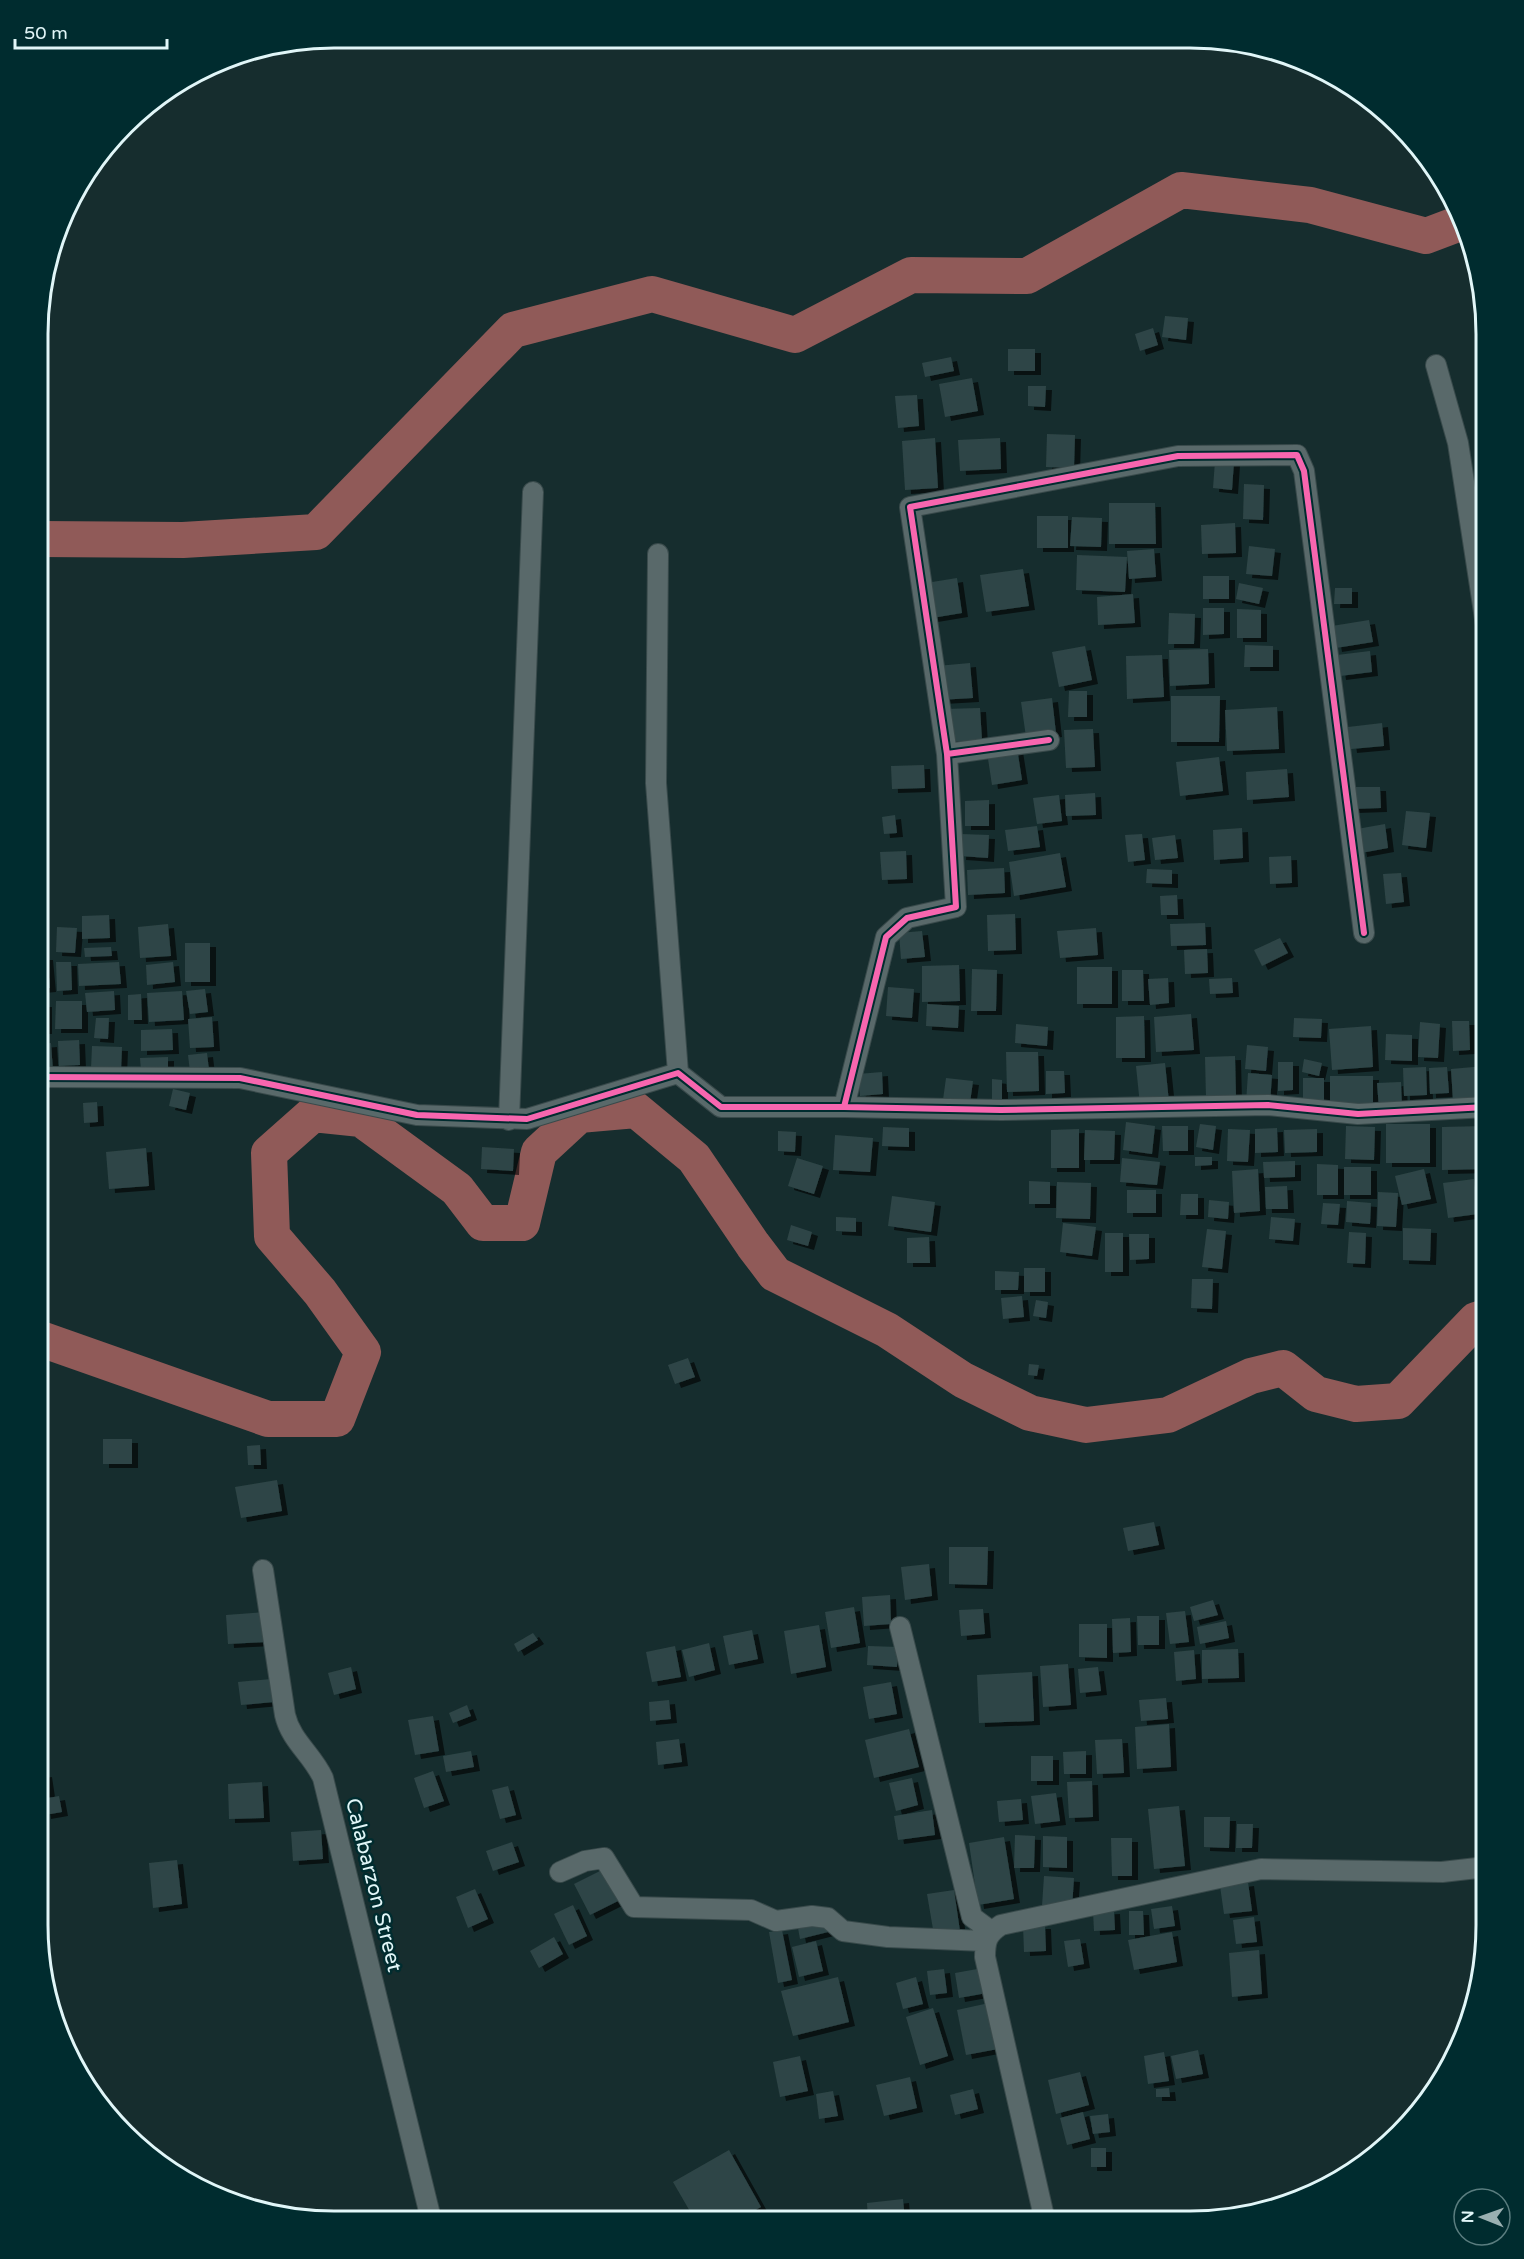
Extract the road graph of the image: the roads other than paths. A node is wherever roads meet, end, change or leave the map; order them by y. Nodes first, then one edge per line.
1 (1436, 365) dead end
2 (533, 492) dead end
3 (658, 554) dead end
4 (1476, 561) edge
5 (1049, 740) dead end
6 (947, 754) junction
7 (1364, 933) dead end
8 (678, 1073) junction
9 (48, 1077) edge
10 (844, 1107) junction
11 (1476, 1108) edge
12 (509, 1120) junction
13 (263, 1570) dead end
14 (900, 1627) dead end
15 (1476, 1868) edge
16 (560, 1872) dead end
17 (988, 1936) junction
18 (429, 2211) edge
19 (1043, 2211) edge

1 - 4 street
2 - 12 street
3 - 8 street
5 - 6 street
6 - 7 street
6 - 10 street
8 - 10 street
8 - 12 street
9 - 12 street
10 - 11 street
13 - 18 street, Calabarzon Street
14 - 17 street
15 - 17 street
16 - 17 street
17 - 19 street

